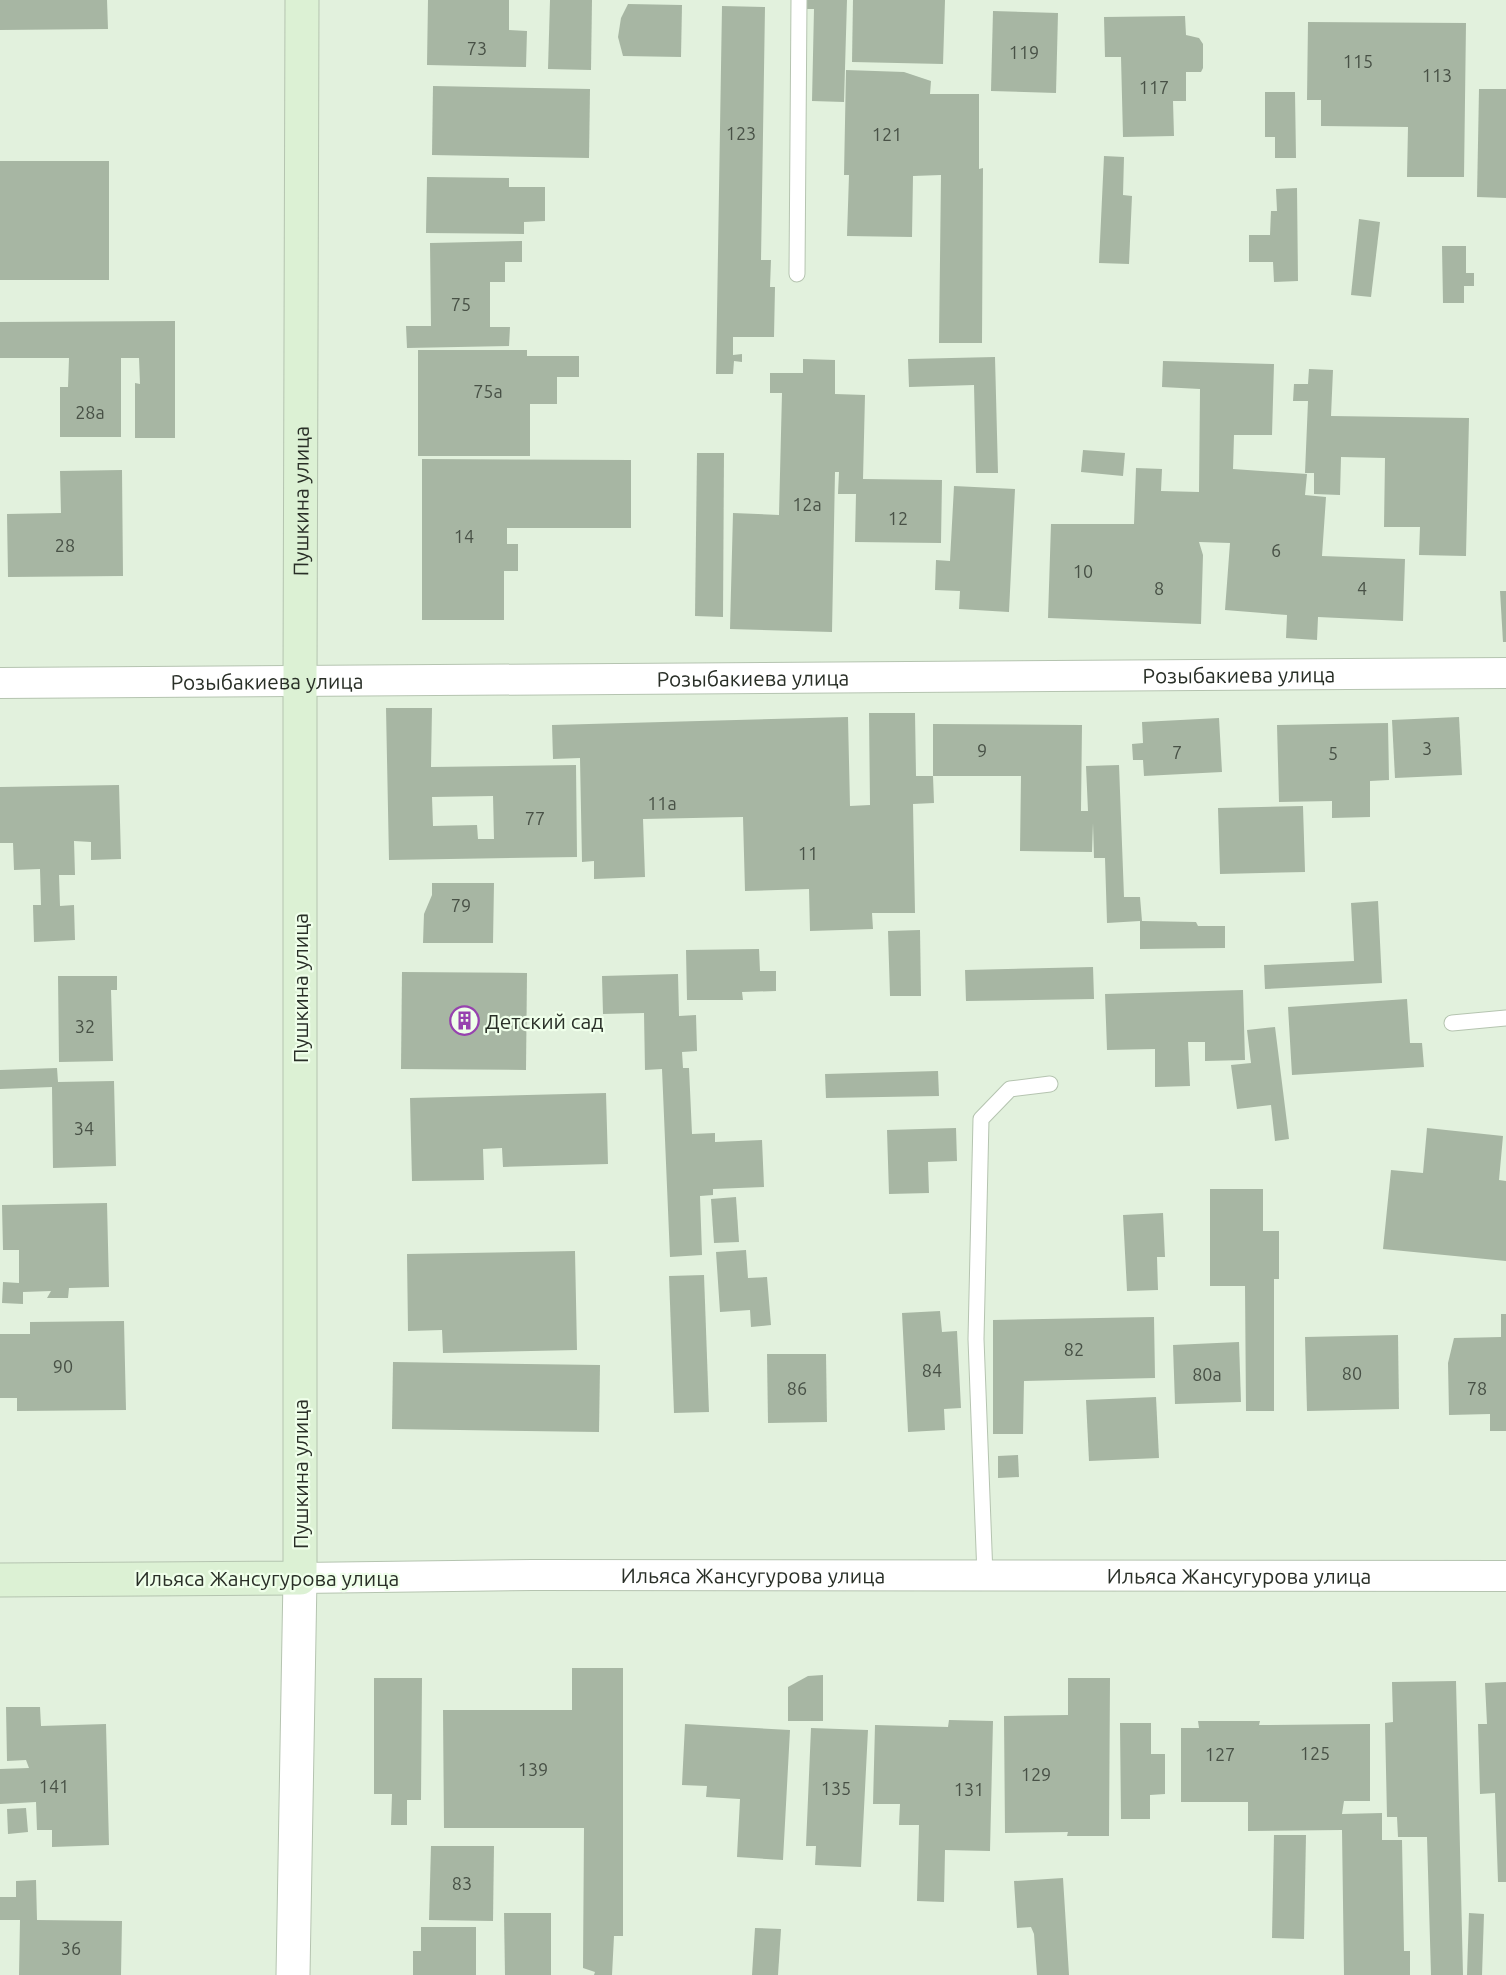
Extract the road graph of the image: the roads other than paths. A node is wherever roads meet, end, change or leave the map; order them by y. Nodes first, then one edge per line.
1 (302, 0) edge
2 (800, 0) edge
3 (797, 274) dead end
4 (1506, 673) edge
5 (300, 682) junction
6 (0, 683) edge
7 (1506, 1018) edge
8 (1452, 1023) dead end
9 (1050, 1084) dead end
10 (985, 1576) junction
11 (1506, 1576) edge
12 (300, 1578) junction
13 (0, 1580) edge
14 (293, 1975) edge

1 - 5 main road, Пушкина улица
2 - 3 lane
4 - 5 street, Розыбакиева улица
5 - 6 street, Розыбакиева улица
5 - 12 main road, Пушкина улица
7 - 8 lane
9 - 10 lane
10 - 11 street, Ильяса Жансугурова улица
10 - 12 street, Ильяса Жансугурова улица
12 - 13 main road, Ильяса Жансугурова улица
12 - 14 street, Пушкина улица

